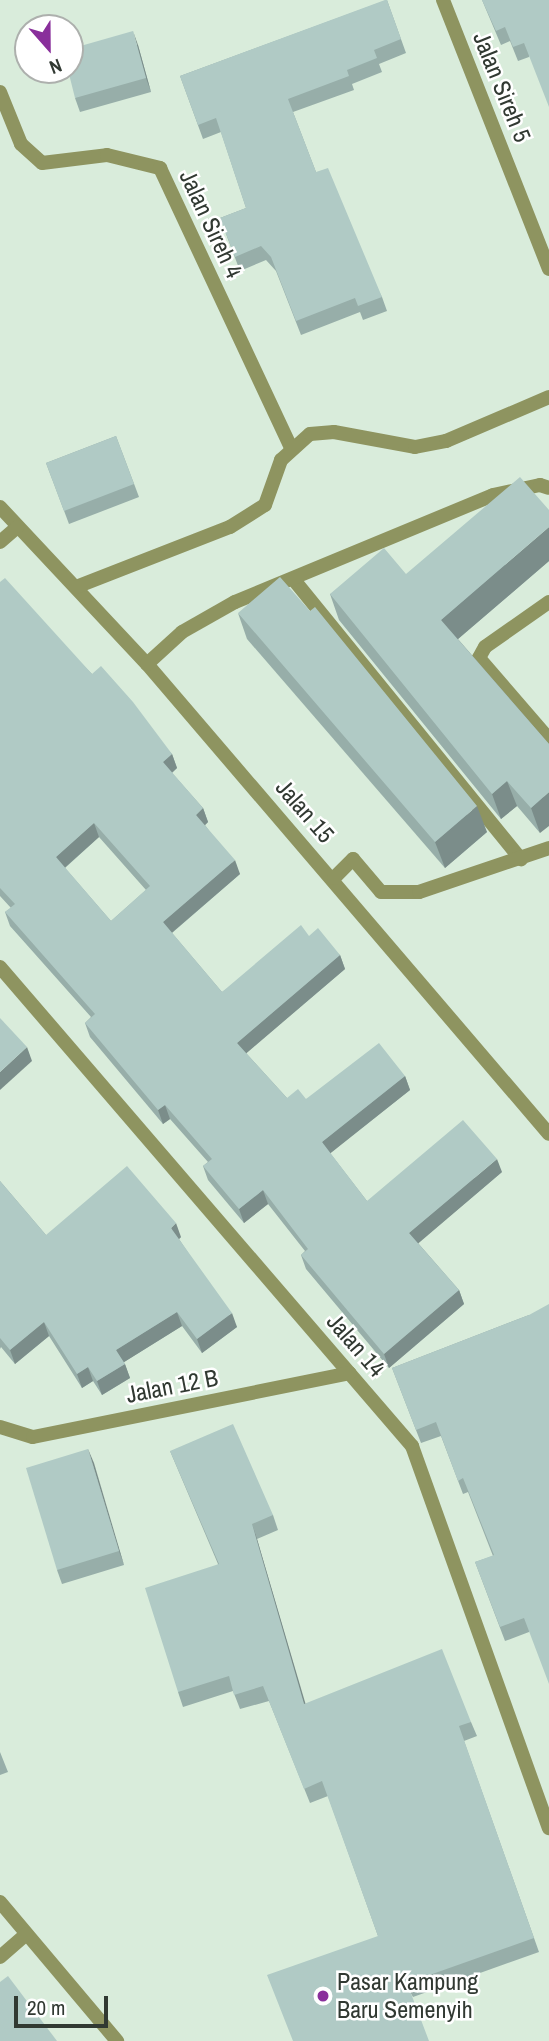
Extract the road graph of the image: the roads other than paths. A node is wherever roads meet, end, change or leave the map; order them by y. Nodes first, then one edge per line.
1 (443, 0) edge
2 (0, 92) edge
3 (549, 269) edge
4 (549, 397) edge
5 (290, 446) junction
6 (549, 488) edge
7 (0, 507) edge
8 (17, 527) junction
9 (0, 542) edge
10 (294, 580) junction
11 (76, 587) junction
12 (549, 602) edge
13 (147, 664) junction
14 (549, 739) edge
15 (549, 848) edge
16 (521, 859) junction
17 (334, 878) junction
18 (0, 967) edge
19 (549, 1133) edge
20 (350, 1373) junction
21 (2, 1429) edge
22 (549, 1828) edge
23 (0, 1902) edge
24 (26, 1934) junction
25 (0, 1957) edge
26 (117, 2041) edge

1 - 3 street, Jalan Sireh 5
2 - 5 street, Jalan Sireh 4
4 - 5 street
5 - 11 street
6 - 10 street
7 - 8 street, Jalan 15
8 - 9 street
8 - 11 street, Jalan 15
10 - 13 street
10 - 16 street
11 - 13 street, Jalan 15
12 - 14 street
13 - 17 street, Jalan 15
15 - 16 street
16 - 17 street
17 - 19 street, Jalan 15
18 - 20 street, Jalan 14
20 - 21 street, Jalan 12 B
20 - 22 street, Jalan 14
23 - 24 street
24 - 25 street
24 - 26 street

